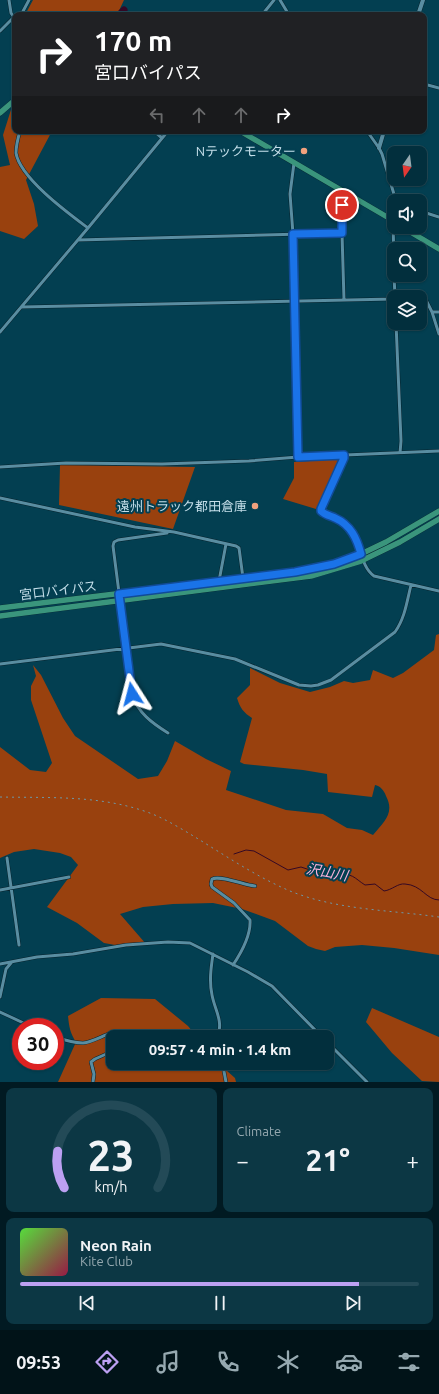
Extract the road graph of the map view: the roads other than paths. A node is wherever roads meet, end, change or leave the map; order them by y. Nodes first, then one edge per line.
1 (9, 0) edge
2 (29, 0) edge
3 (274, 0) edge
4 (280, 0) edge
5 (422, 0) edge
6 (23, 12) edge
7 (264, 12) edge
8 (287, 12) edge
9 (419, 12) edge
10 (12, 15) edge
11 (12, 20) edge
12 (0, 31) edge
13 (427, 85) edge
14 (439, 88) edge
15 (12, 103) edge
16 (0, 113) edge
17 (19, 134) edge
18 (157, 134) edge
19 (165, 134) edge
20 (245, 134) edge
21 (369, 134) edge
22 (383, 134) edge
23 (162, 138) junction
24 (379, 148) junction
25 (294, 163) junction
26 (138, 168) junction
27 (141, 173) dead end
28 (342, 191) junction
29 (394, 194) edge
30 (427, 213) edge
31 (387, 217) edge
32 (439, 217) edge
33 (88, 228) junction
34 (342, 233) junction
35 (293, 234) junction
36 (414, 234) edge
37 (78, 240) junction
38 (439, 249) edge
39 (387, 298) edge
40 (344, 300) junction
41 (294, 301) junction
42 (427, 302) edge
43 (22, 307) junction
44 (432, 312) junction
45 (439, 312) edge
46 (396, 330) edge
47 (0, 332) edge
48 (439, 334) edge
49 (439, 451) edge
50 (400, 453) junction
51 (344, 455) junction
52 (298, 457) junction
53 (0, 467) edge
54 (0, 498) edge
55 (439, 511) edge
56 (439, 519) edge
57 (172, 532) junction
58 (226, 544) junction
59 (362, 557) junction
60 (243, 578) junction
61 (219, 581) junction
62 (411, 585) junction
63 (439, 591) edge
64 (119, 594) junction
65 (120, 601) junction
66 (0, 608) edge
67 (0, 616) edge
68 (125, 648) junction
69 (0, 664) edge
70 (168, 733) dead end
71 (7, 858) dead end
72 (69, 877) dead end
73 (256, 886) dead end
74 (11, 887) junction
75 (0, 890) edge
76 (19, 945) dead end
77 (213, 954) junction
78 (11, 962) junction
79 (0, 964) edge
80 (233, 965) junction
81 (0, 997) edge
82 (0, 1012) edge
83 (13, 1018) edge
84 (220, 1030) edge
85 (315, 1030) edge
86 (106, 1034) edge
87 (64, 1039) edge
88 (334, 1049) edge
89 (106, 1054) edge
90 (224, 1070) edge
91 (93, 1082) edge
92 (226, 1082) edge
93 (367, 1082) edge

1 - 10 street
2 - 6 street
3 - 7 street
4 - 8 street
5 - 9 street
11 - 12 street
13 - 14 street
15 - 16 highway
17 - 33 street
18 - 23 street
19 - 23 street
20 - 25 highway
21 - 24 street
22 - 24 street
23 - 26 street
24 - 29 street
25 - 28 highway
25 - 35 street
26 - 27 street
26 - 33 street
28 - 31 highway
28 - 34 street
30 - 32 street
33 - 37 street
34 - 35 street
34 - 40 street
35 - 37 street
35 - 41 street
36 - 38 highway
37 - 43 street
39 - 40 street
40 - 41 street
41 - 43 street
41 - 52 street
42 - 44 street
43 - 47 street
44 - 45 street
44 - 48 street
46 - 50 street
49 - 50 street
50 - 51 street
51 - 52 street
51 - 59 street
52 - 53 street
54 - 57 street
55 - 59 highway, 宮口バイパス
56 - 59 highway, 宮口バイパス
57 - 58 street
57 - 64 street
58 - 60 street
58 - 61 street
59 - 60 highway, 宮口バイパス
59 - 62 street
59 - 65 highway, 宮口バイパス
60 - 61 highway, 宮口バイパス
61 - 64 highway, 宮口バイパス
62 - 63 street
62 - 68 street
64 - 65 street
64 - 66 highway, 宮口バイパス
65 - 67 highway, 宮口バイパス
65 - 68 street
68 - 69 street
68 - 70 street
71 - 74 street
72 - 74 street
73 - 80 street
74 - 75 street
74 - 76 street
77 - 78 street
77 - 80 street
77 - 84 street
78 - 79 street
78 - 81 street
80 - 85 street
82 - 83 street
86 - 87 street
88 - 93 street
89 - 91 street
90 - 92 street

